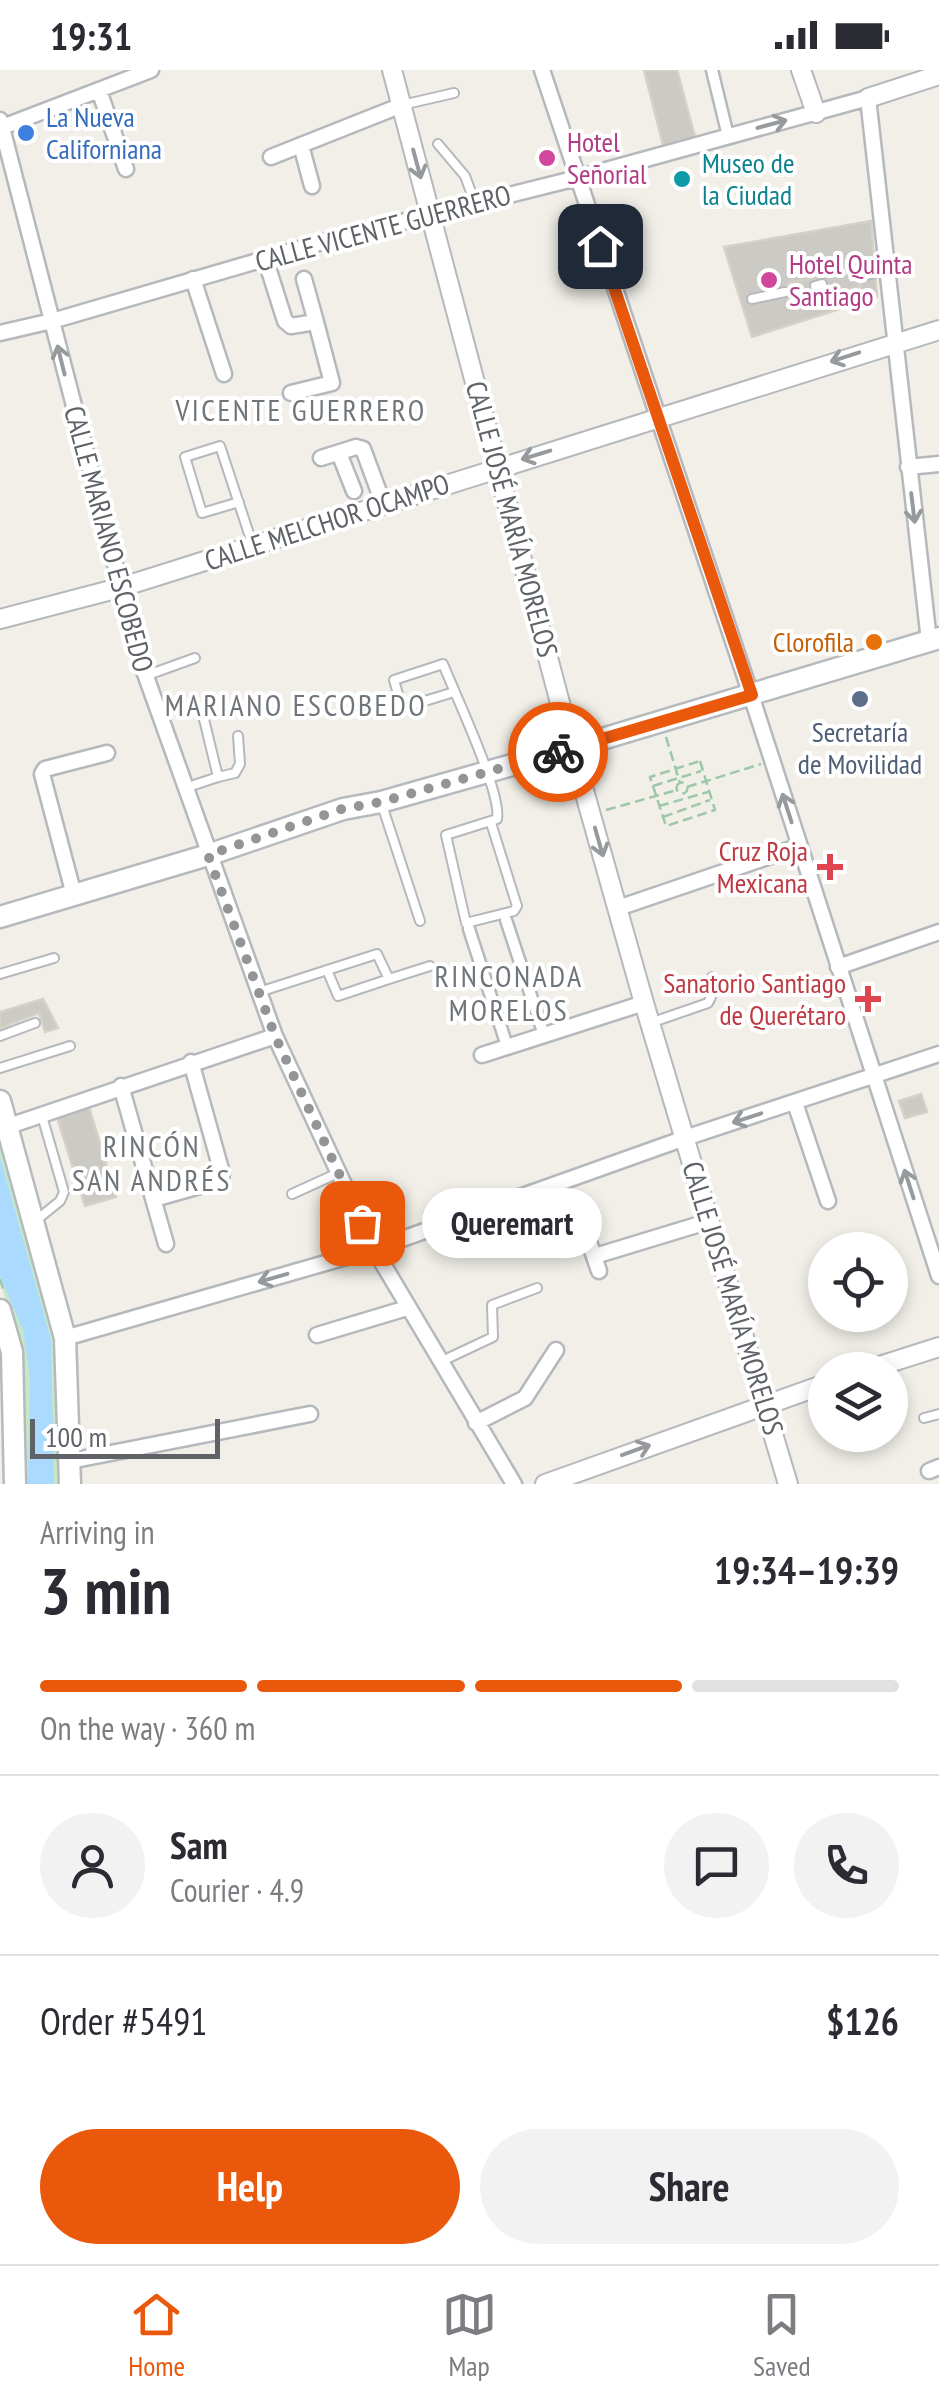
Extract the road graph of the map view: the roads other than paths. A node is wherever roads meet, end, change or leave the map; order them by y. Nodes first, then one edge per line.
1 (151, 70) edge
2 (392, 70) edge
3 (542, 70) edge
4 (712, 70) edge
5 (801, 70) edge
6 (939, 75) edge
7 (99, 90) junction
8 (454, 93) dead end
9 (868, 98) junction
10 (402, 105) junction
11 (816, 113) junction
12 (1, 125) edge
13 (728, 136) junction
14 (301, 144) junction
15 (438, 144) dead end
16 (271, 157) dead end
17 (126, 169) dead end
18 (577, 178) junction
19 (312, 186) dead end
20 (475, 203) junction
21 (431, 214) junction
22 (265, 258) junction
23 (886, 270) junction
24 (858, 277) dead end
25 (193, 279) junction
26 (304, 279) dead end
27 (785, 292) dead end
28 (752, 298) dead end
29 (52, 321) junction
30 (316, 322) junction
31 (939, 330) edge
32 (0, 333) edge
33 (894, 342) junction
34 (224, 374) dead end
35 (290, 393) dead end
36 (659, 417) junction
37 (338, 453) junction
38 (321, 458) dead end
39 (939, 464) edge
40 (498, 467) junction
41 (908, 467) junction
42 (354, 491) dead end
43 (239, 502) junction
44 (383, 504) junction
45 (253, 546) junction
46 (119, 588) junction
47 (0, 619) edge
48 (934, 640) edge
49 (194, 658) dead end
50 (145, 676) junction
51 (454, 692) junction
52 (752, 695) junction
53 (202, 711) dead end
54 (238, 736) dead end
55 (572, 748) junction
56 (106, 753) dead end
57 (486, 772) junction
58 (218, 777) junction
59 (185, 788) junction
60 (381, 802) junction
61 (491, 823) junction
62 (800, 846) junction
63 (208, 855) junction
64 (74, 895) junction
65 (618, 908) junction
66 (0, 917) edge
67 (506, 920) dead end
68 (420, 921) dead end
69 (469, 929) dead end
70 (939, 932) edge
71 (54, 958) dead end
72 (430, 966) dead end
73 (838, 967) junction
74 (327, 970) junction
75 (0, 974) edge
76 (712, 977) dead end
77 (389, 978) junction
78 (258, 992) junction
79 (644, 1003) junction
80 (652, 1023) junction
81 (35, 1024) dead end
82 (0, 1036) edge
83 (275, 1036) junction
84 (544, 1036) junction
85 (70, 1046) dead end
86 (507, 1046) junction
87 (939, 1054) edge
88 (482, 1055) dead end
89 (191, 1062) junction
90 (0, 1068) edge
91 (875, 1076) junction
92 (120, 1086) junction
93 (0, 1101) edge
94 (795, 1102) junction
95 (42, 1116) junction
96 (8, 1126) junction
97 (685, 1138) junction
98 (338, 1172) junction
99 (292, 1194) dead end
100 (154, 1199) junction
101 (828, 1200) dead end
102 (710, 1220) junction
103 (34, 1222) junction
104 (587, 1236) dead end
105 (166, 1244) dead end
106 (374, 1249) junction
107 (939, 1276) edge
108 (536, 1288) dead end
109 (407, 1308) junction
110 (0, 1310) edge
111 (317, 1334) dead end
112 (65, 1338) junction
113 (939, 1347) edge
114 (556, 1350) dead end
115 (908, 1357) edge
116 (440, 1362) junction
117 (808, 1389) edge
118 (764, 1403) junction
119 (310, 1414) dead end
120 (939, 1414) edge
121 (924, 1418) dead end
122 (476, 1423) junction
123 (8, 1458) edge
124 (70, 1461) junction
125 (15, 1484) edge
126 (70, 1484) edge
127 (514, 1484) edge
128 (545, 1484) edge
129 (788, 1484) edge

1 - 7 street
2 - 10 street, CALLE JOSÉ MARÍA MORELOS
3 - 18 street
4 - 13 street
5 - 11 street
6 - 9 street, CALLE VICENTE GUERRERO
7 - 12 street
7 - 17 street
8 - 10 lane
9 - 11 street, CALLE VICENTE GUERRERO
9 - 23 street
10 - 14 street
10 -> 21 street, CALLE JOSÉ MARÍA MORELOS
13 -> 11 street, CALLE VICENTE GUERRERO
12 - 29 street, CALLE MARIANO ESCOBEDO
13 - 18 street, CALLE VICENTE GUERRERO
14 - 16 street
14 - 19 street
15 - 20 lane
18 - 20 street, CALLE VICENTE GUERRERO
18 - 36 street
20 - 21 street, CALLE VICENTE GUERRERO
21 - 22 street, CALLE VICENTE GUERRERO
21 - 40 street, CALLE JOSÉ MARÍA MORELOS
22 - 25 street, CALLE VICENTE GUERRERO
22 - 30 street
23 - 24 lane
23 - 33 street
25 - 29 street, CALLE VICENTE GUERRERO
25 - 34 street
26 - 30 street
27 - 28 lane
29 - 32 street, CALLE VICENTE GUERRERO
46 -> 29 street, CALLE MARIANO ESCOBEDO
30 - 35 street
31 - 33 street, CALLE MELCHOR OCAMPO
33 -> 36 street, CALLE MELCHOR OCAMPO
33 - 41 street
36 -> 40 street, CALLE MELCHOR OCAMPO
36 - 52 street
37 - 38 street
37 - 42 street
37 - 44 street
39 - 41 street
40 - 44 street, CALLE MELCHOR OCAMPO
40 - 55 street, CALLE JOSÉ MARÍA MORELOS
41 -> 48 street
43 - 43 lane
43 - 45 lane
44 - 45 street, CALLE MELCHOR OCAMPO
45 - 46 street, CALLE MELCHOR OCAMPO
46 - 47 street, CALLE MELCHOR OCAMPO
46 - 50 street, CALLE MARIANO ESCOBEDO
48 - 52 main road
49 - 50 lane
50 - 59 street, CALLE MARIANO ESCOBEDO
51 - 51 lane
51 - 57 lane
52 - 55 main road
62 -> 52 street
53 - 58 lane
54 - 58 lane
55 - 57 main road
55 -> 65 street, CALLE JOSÉ MARÍA MORELOS
56 - 64 street
57 - 60 main road
57 - 61 lane
58 - 59 lane
59 - 63 street, CALLE MARIANO ESCOBEDO
60 - 63 main road
60 - 68 lane
61 - 61 lane
62 - 65 street
62 - 73 street
63 - 64 main road
63 - 78 street, CALLE MARIANO ESCOBEDO
64 - 66 main road
65 - 79 street, CALLE JOSÉ MARÍA MORELOS
67 - 84 street
69 - 86 street
70 - 73 street
71 - 75 lane
72 - 77 lane
73 - 91 street
74 - 77 lane
74 - 77 lane
74 - 78 lane
76 - 80 lane
78 - 83 street, CALLE MARIANO ESCOBEDO
79 - 80 street, CALLE JOSÉ MARÍA MORELOS
79 - 84 street
80 - 97 street, CALLE JOSÉ MARÍA MORELOS
81 - 82 lane
83 - 89 street
83 - 98 street, CALLE MARIANO ESCOBEDO
84 - 86 street
85 - 90 lane
86 - 88 street
87 - 91 street
89 - 92 street
89 - 100 street
91 - 94 street
107 -> 91 street
92 - 95 street
92 - 100 street
93 - 96 main road
94 -> 97 street
94 - 101 street
95 - 96 street
95 - 103 lane
96 - 103 main road
97 - 102 street, CALLE JOSÉ MARÍA MORELOS
97 - 106 street
98 - 99 lane
98 - 106 street, CALLE MARIANO ESCOBEDO
100 - 105 street
102 - 104 street
102 - 118 street, CALLE JOSÉ MARÍA MORELOS
103 - 112 main road
106 - 109 street, CALLE MARIANO ESCOBEDO
106 -> 112 street
108 - 116 lane
109 - 111 street
109 - 116 street, CALLE MARIANO ESCOBEDO
110 - 123 main road
112 - 124 main road
113 - 115 street
114 - 122 street
116 - 122 street, CALLE MARIANO ESCOBEDO
117 - 118 street
128 -> 118 street
118 - 129 street, CALLE JOSÉ MARÍA MORELOS
119 - 124 street
120 - 121 lane
122 - 127 street, CALLE MARIANO ESCOBEDO
123 - 125 main road
124 - 126 main road

